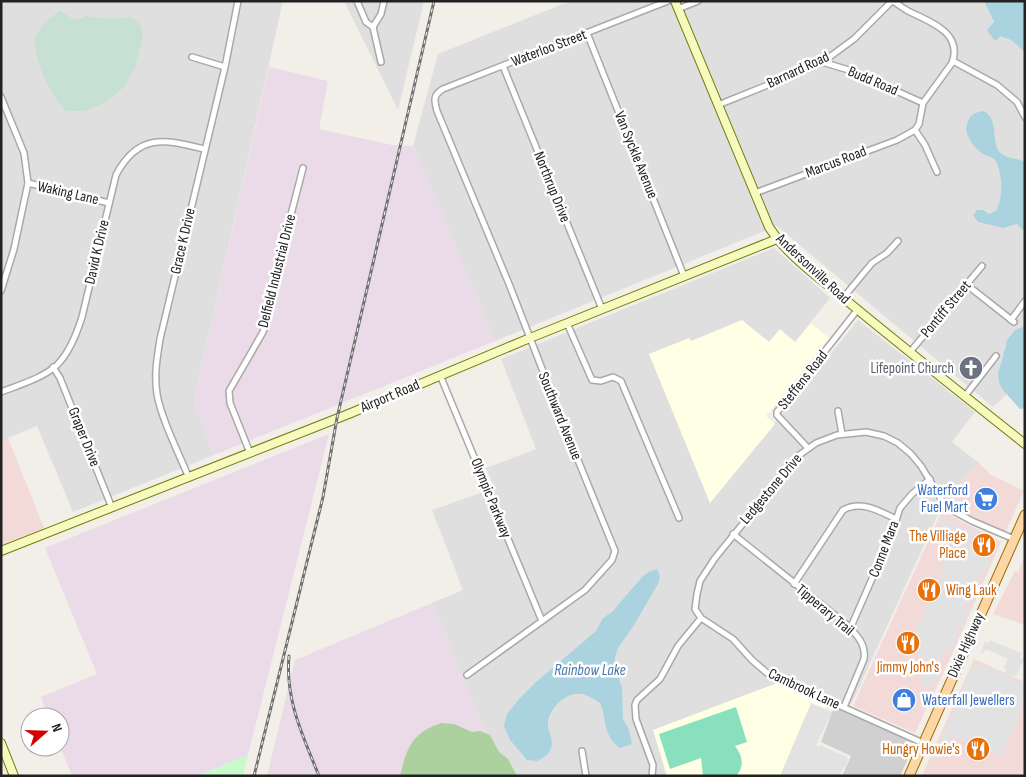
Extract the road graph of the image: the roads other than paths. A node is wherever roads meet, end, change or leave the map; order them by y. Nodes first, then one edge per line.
1 (238, 1) edge
2 (357, 1) edge
3 (384, 1) edge
4 (668, 1) edge
5 (698, 1) edge
6 (893, 1) edge
7 (677, 5) edge
8 (373, 27) junction
9 (587, 33) junction
10 (192, 57) dead end
11 (952, 61) junction
12 (381, 62) dead end
13 (822, 62) junction
14 (503, 66) junction
15 (225, 67) junction
16 (1, 97) edge
17 (434, 100) joint
18 (923, 102) junction
19 (718, 105) junction
20 (1025, 117) edge
21 (915, 130) junction
22 (204, 149) junction
23 (303, 168) dead end
24 (937, 172) dead end
25 (28, 183) junction
26 (755, 194) junction
27 (109, 203) junction
28 (777, 239) junction
29 (898, 241) dead end
30 (982, 266) dead end
31 (684, 276) junction
32 (967, 285) junction
33 (1, 291) edge
34 (844, 298) junction
35 (1025, 301) edge
36 (602, 309) junction
37 (858, 309) junction
38 (567, 323) junction
39 (530, 338) junction
40 (910, 352) junction
41 (996, 356) dead end
42 (53, 367) junction
43 (440, 375) junction
44 (1, 392) edge
45 (965, 396) junction
46 (838, 411) dead end
47 (842, 434) junction
48 (1025, 444) edge
49 (808, 448) junction
50 (250, 453) junction
51 (188, 478) junction
52 (930, 479) junction
53 (112, 508) junction
54 (1025, 515) edge
55 (679, 518) dead end
56 (896, 519) junction
57 (734, 534) junction
58 (1014, 539) junction
59 (1, 550) edge
60 (794, 584) junction
61 (701, 618) junction
62 (542, 621) junction
63 (850, 629) junction
64 (467, 675) dead end
65 (844, 707) junction
66 (1, 743) edge
67 (923, 743) junction
68 (582, 751) dead end
69 (4, 758) edge
70 (14, 776) edge
71 (586, 776) edge
72 (652, 776) edge
73 (909, 776) edge

1 - 15 street, Grace K Drive
2 - 8 street
3 - 8 street
4 - 9 street, Waterloo Street
5 - 7 street
6 - 11 street
6 - 13 street, Barnard Road
7 - 19 street, Andersonville Road
8 - 12 street
9 - 14 street, Waterloo Street
9 - 31 street, Van Syckle Avenue
10 - 15 street
11 - 18 street
11 - 20 street
13 - 18 street, Budd Road
13 - 19 street, Barnard Road
14 - 17 street, Waterloo Street
14 - 36 street, Northrup Drive
15 - 22 street, Grace K Drive
16 - 25 street
17 - 39 street, Southward Avenue
18 - 21 street
19 - 26 street, Andersonville Road
21 - 24 street
21 - 26 street, Marcus Road
22 - 27 street, David K Drive
22 - 51 street, Grace K Drive
23 - 50 street, Delfield Industrial Drive
25 - 27 street, Waking Lane
25 - 33 street
26 - 28 street, Andersonville Road
27 - 42 street, David K Drive
28 - 31 street, Airport Road
28 - 34 street, Andersonville Road
29 - 34 street
30 - 32 street, Pontiff Street
31 - 36 street, Airport Road
32 - 35 street
32 - 40 street, Pontiff Street
34 - 37 street, Andersonville Road
36 - 38 street, Airport Road
37 - 40 street, Andersonville Road
37 - 49 street, Steffens Road
38 - 39 street, Airport Road
38 - 55 street
39 - 43 street, Airport Road
39 - 62 street, Southward Avenue
40 - 45 street, Andersonville Road
41 - 45 street
42 - 44 street, David K Drive
42 - 53 street, Graper Drive
43 - 50 street, Airport Road
43 - 62 street, Olympic Parkway
45 - 48 street, Andersonville Road
46 - 47 street
47 - 49 street, Ledgestone Drive
47 - 52 street, Ledgestone Drive
49 - 57 street, Ledgestone Drive
50 - 51 street, Airport Road
51 - 53 street, Airport Road
52 - 56 street, Conne Mara
52 - 58 street, Ledgestone Drive
53 - 59 street, Airport Road
54 - 58 main road, Dixie Highway
56 - 60 street
56 - 63 street, Conne Mara
57 - 60 street, Tipperary Trail
57 - 61 street, Ledgestone Drive
58 - 67 main road, Dixie Highway
60 - 63 street, Tipperary Trail
61 - 65 street, Cambrook Lane
61 - 72 street
62 - 64 street, Southward Avenue
63 - 65 street, Tipperary Trail
65 - 67 street, Cambrook Lane
66 - 69 street
67 - 73 main road, Dixie Highway
68 - 71 street
69 - 70 street

